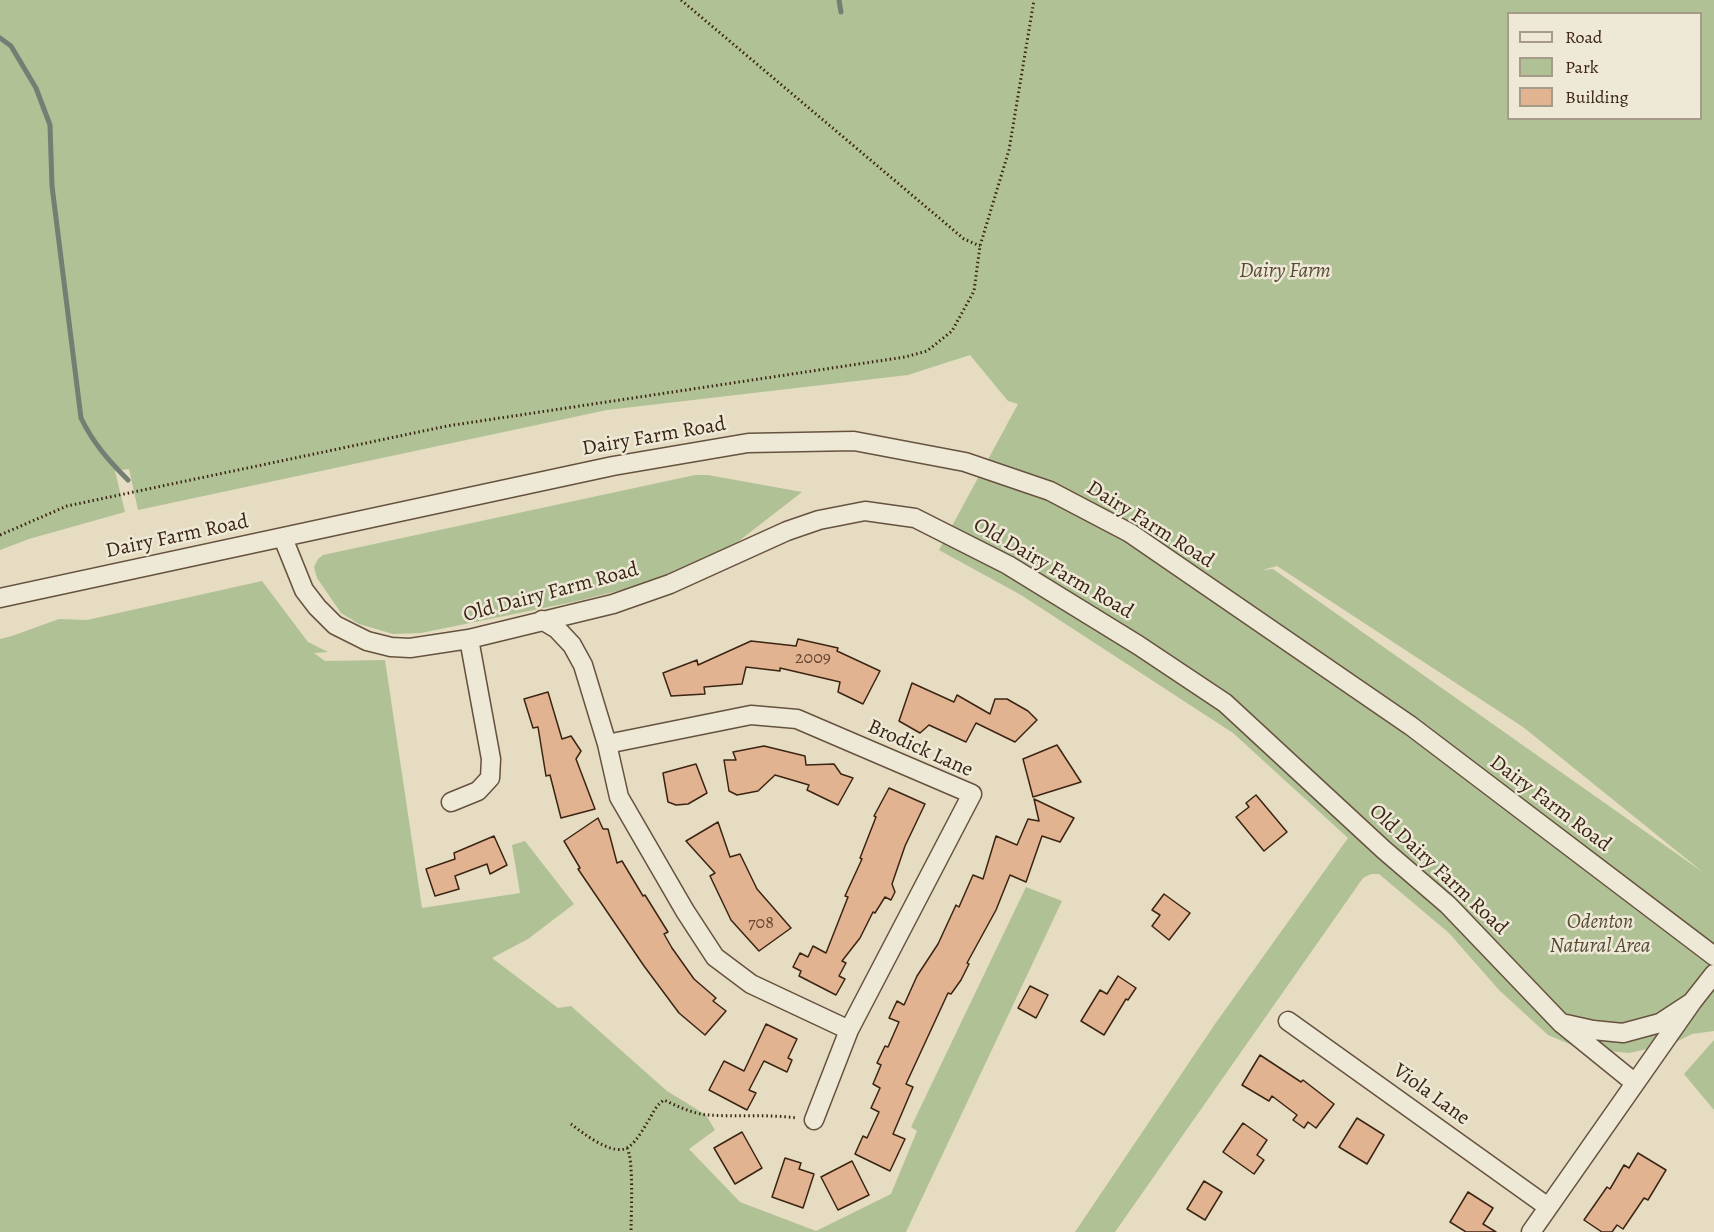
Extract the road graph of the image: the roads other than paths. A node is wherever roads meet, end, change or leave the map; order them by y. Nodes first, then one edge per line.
1 (283, 538) junction
2 (0, 598) edge
3 (542, 620) junction
4 (469, 639) junction
5 (607, 744) junction
6 (451, 802) dead end
7 (1714, 956) edge
8 (1714, 974) edge
9 (1692, 1002) junction
10 (1288, 1021) dead end
11 (1561, 1023) junction
12 (849, 1030) junction
13 (1635, 1083) junction
14 (814, 1120) road end
15 (1548, 1207) junction
16 (1531, 1232) edge

1 - 2 street, Dairy Farm Road
1 - 4 street, Old Dairy Farm Road
1 - 7 street, Dairy Farm Road
3 - 4 street, Old Dairy Farm Road
3 - 5 street
3 - 11 street, Old Dairy Farm Road
4 - 6 street
5 - 12 street
5 - 12 street, Brodick Lane
8 - 9 street
9 - 11 street
9 - 13 street
10 - 15 street, Viola Lane
11 - 13 street, Old Dairy Farm Road
12 - 14 street, Brodick Lane
13 - 15 street
15 - 16 street

